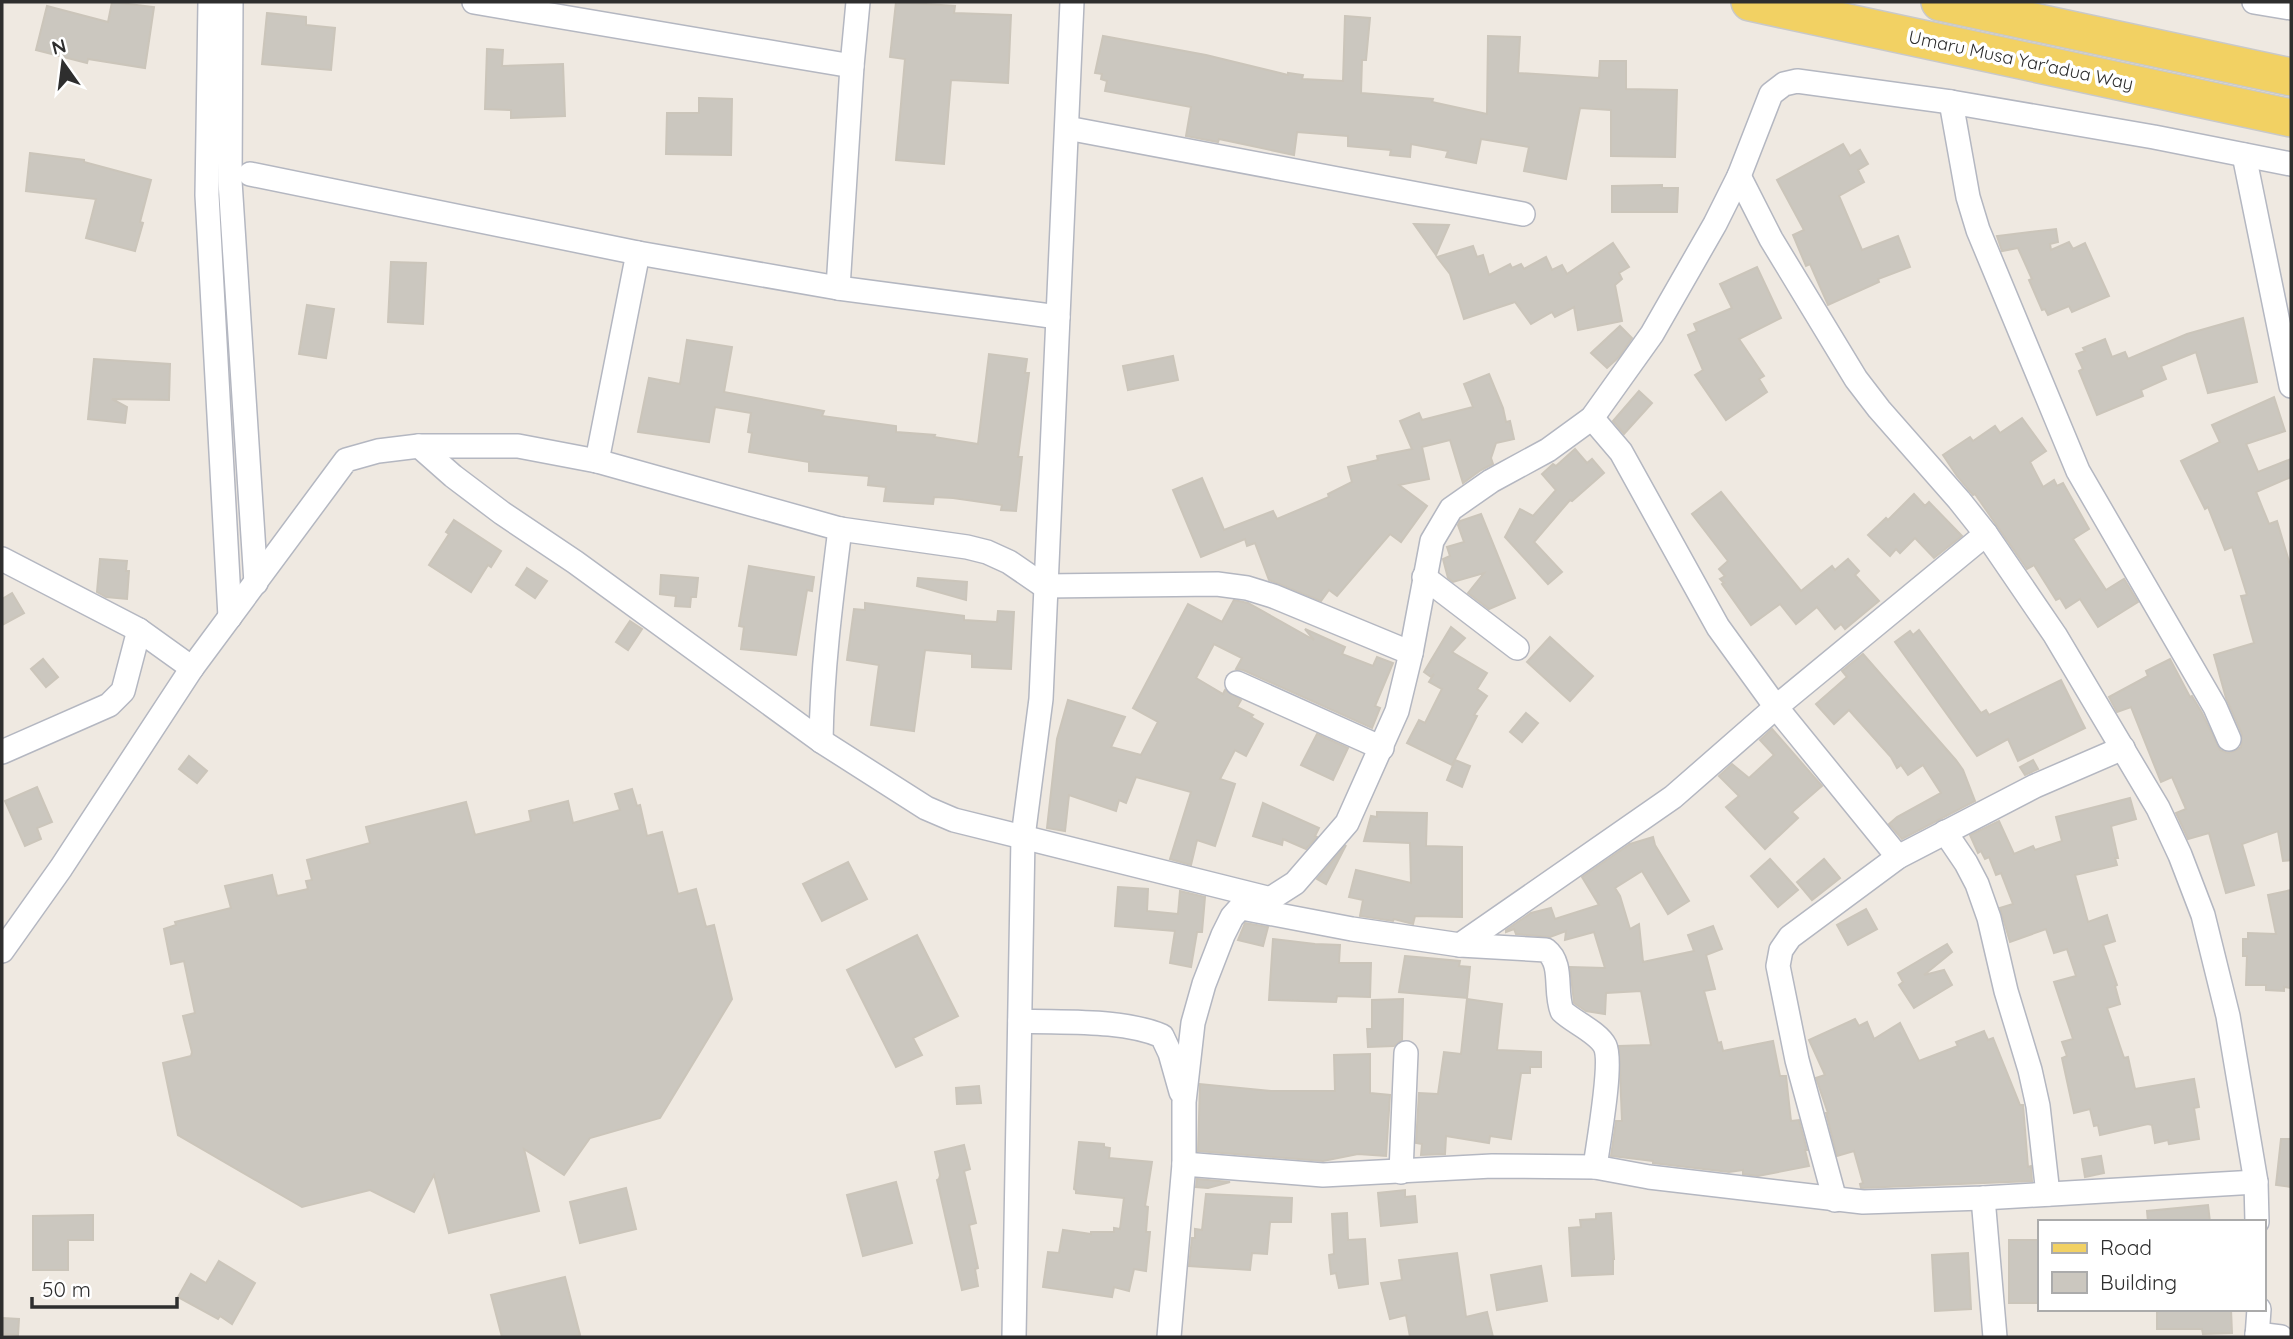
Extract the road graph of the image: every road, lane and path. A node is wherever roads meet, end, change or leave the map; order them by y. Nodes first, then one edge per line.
1 (210, 2) edge
2 (231, 2) edge
3 (474, 2) edge
4 (858, 2) edge
5 (1072, 2) edge
6 (1750, 2) edge
7 (1940, 2) edge
8 (2254, 2) edge
9 (2291, 8) edge
10 (852, 66) junction
11 (2291, 77) edge
12 (1951, 102) junction
13 (2291, 118) edge
14 (1067, 128) junction
15 (2244, 155) junction
16 (2291, 164) edge
17 (250, 174) dead end
18 (1739, 176) junction
19 (1523, 214) dead end
20 (638, 253) junction
21 (838, 288) junction
22 (1058, 317) junction
23 (2291, 386) edge
24 (1592, 418) junction
25 (419, 446) junction
26 (597, 461) junction
27 (841, 529) junction
28 (1986, 534) junction
29 (2, 559) edge
30 (1424, 577) junction
31 (256, 583) junction
32 (1044, 586) junction
33 (230, 617) junction
34 (139, 629) junction
35 (1517, 648) dead end
36 (1411, 653) junction
37 (192, 668) junction
38 (1237, 683) dead end
39 (1776, 708) junction
40 (2229, 739) dead end
41 (821, 741) junction
42 (1382, 748) junction
43 (2123, 748) junction
44 (2, 752) edge
45 (1945, 832) junction
46 (1023, 837) junction
47 (1898, 856) junction
48 (1270, 899) junction
49 (1240, 908) junction
50 (1460, 944) junction
51 (2, 951) edge
52 (1020, 1021) junction
53 (1406, 1053) dead end
54 (1184, 1102) junction
55 (1184, 1164) junction
56 (1595, 1167) junction
57 (1401, 1171) junction
58 (2256, 1182) junction
59 (2048, 1194) junction
60 (1983, 1198) junction
61 (1835, 1200) junction
62 (2257, 1220) edge
63 (2259, 1311) edge
64 (2257, 1336) edge
65 (1014, 1337) edge
66 (1169, 1337) edge
67 (1995, 1337) edge
68 (2280, 1337) edge

1 - 33 street
2 - 31 street
3 - 10 street
4 - 10 street
5 - 14 street
6 - 13 main road, Umaru Musa Yar'adua Way
7 - 11 main road
8 - 9 street
10 - 21 street
12 - 15 street
12 - 18 street
12 - 40 street
14 - 19 street
14 - 22 street
15 - 16 street
15 - 23 street
17 - 20 street
18 - 24 street
18 - 28 street
20 - 21 street
20 - 26 street
21 - 22 street
22 - 32 street
24 - 30 street
24 - 39 street
25 - 26 street
25 - 31 street
25 - 41 street
26 - 27 street
27 - 32 street
27 - 41 street
28 - 39 street
28 - 43 street
29 - 34 street
30 - 35 street
30 - 36 street
31 - 33 street
32 - 36 street
32 - 46 street
33 - 37 street
34 - 37 street
34 - 44 street
36 - 42 street
37 - 51 street
38 - 42 street
39 - 47 street
39 - 50 street
41 - 46 street
42 - 48 street
43 - 45 street
43 - 58 street
45 - 47 street
45 - 59 street
46 - 48 street
46 - 52 street
47 - 61 street
48 - 49 street
49 - 50 street
49 - 54 street
50 - 56 street
52 - 54 street
52 - 65 street
53 - 57 street
54 - 55 street
55 - 57 street
55 - 66 street
56 - 57 street
56 - 61 street
58 - 59 street
58 - 62 street
59 - 60 street
60 - 61 street
60 - 67 street
63 - 64 street
64 - 68 street

